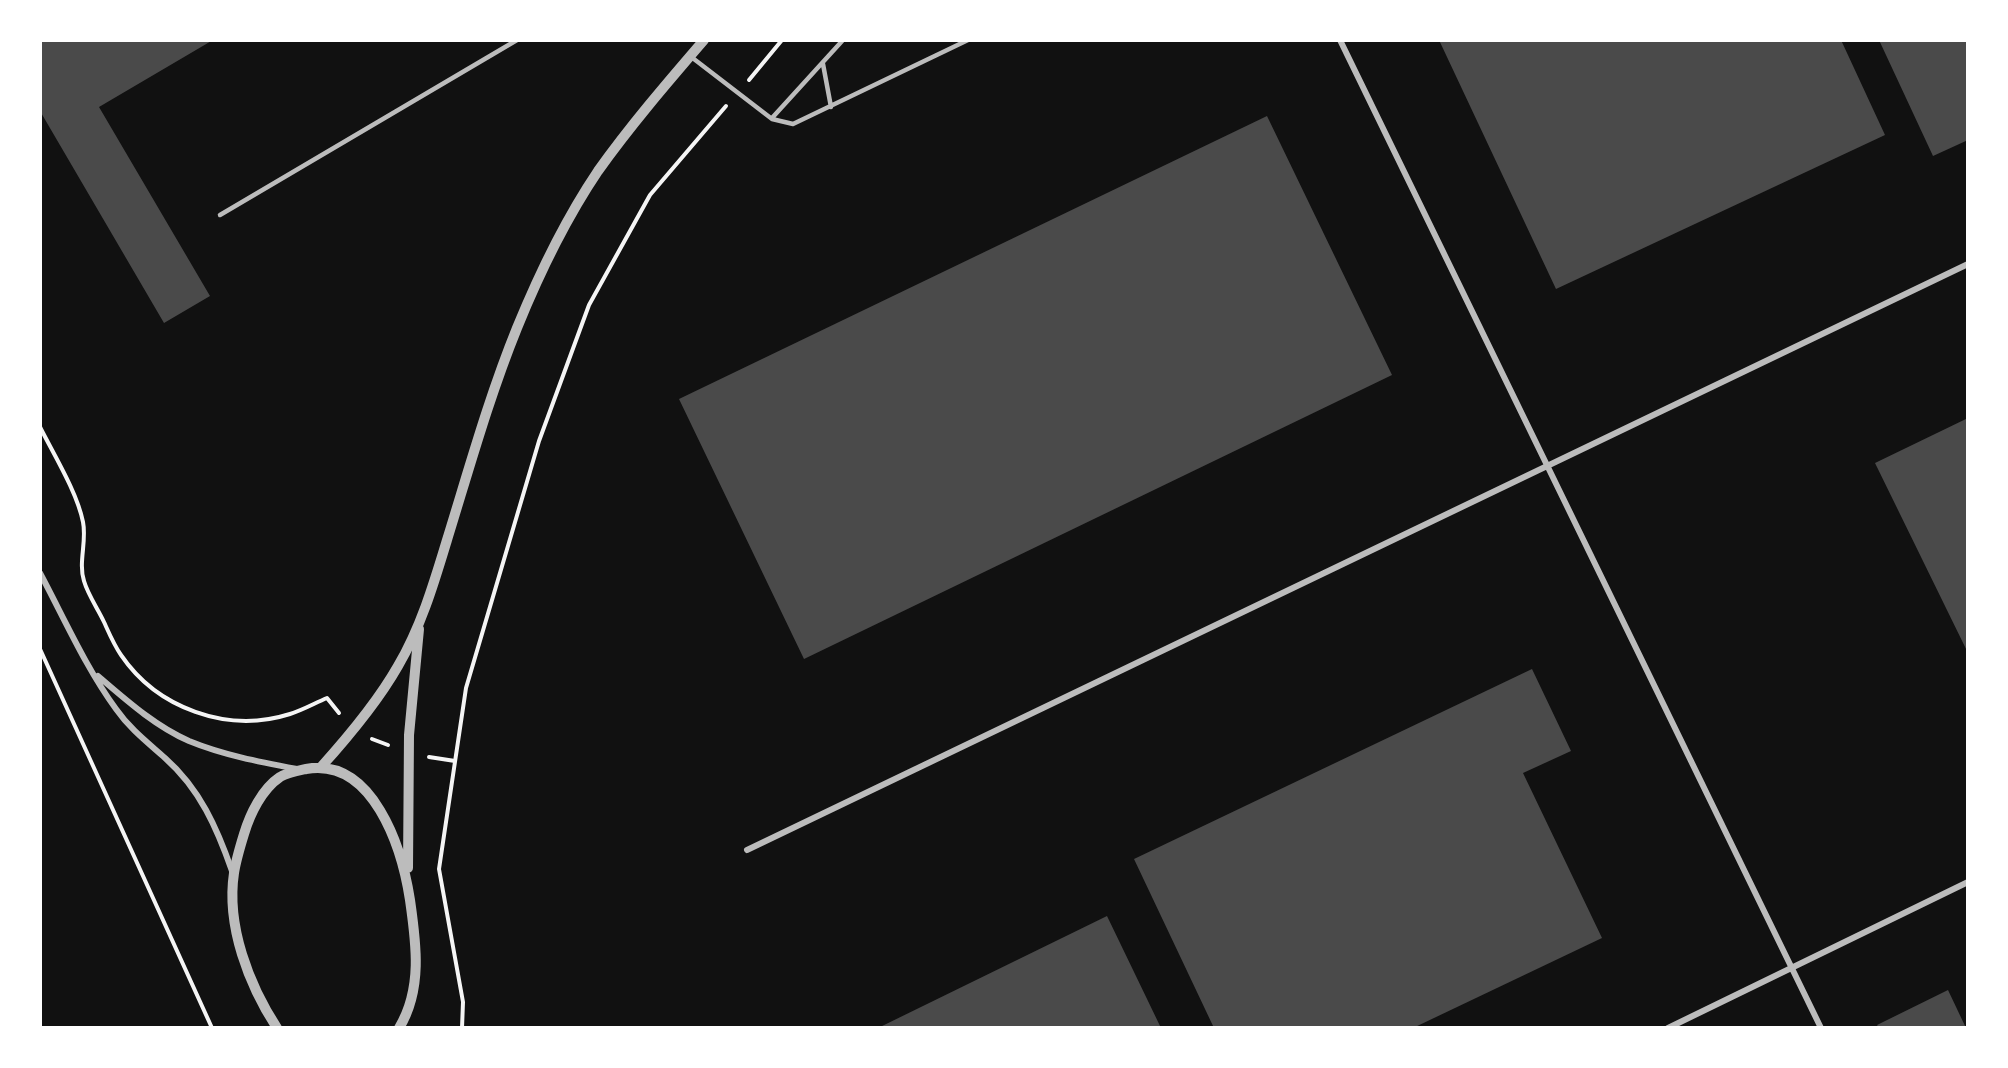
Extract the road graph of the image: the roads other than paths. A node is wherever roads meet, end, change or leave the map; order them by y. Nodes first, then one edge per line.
1 (517, 40) edge
2 (704, 40) edge
3 (843, 40) edge
4 (968, 40) edge
5 (1340, 40) edge
6 (690, 56) junction
7 (823, 64) junction
8 (831, 107) junction
9 (772, 118) junction
10 (220, 215) dead end
11 (1968, 264) edge
12 (1547, 465) junction
13 (40, 573) edge
14 (421, 617) junction
15 (93, 672) junction
16 (321, 767) junction
17 (304, 770) junction
18 (747, 850) dead end
19 (233, 874) junction
20 (1968, 882) edge
21 (408, 884) junction
22 (1792, 967) junction
23 (411, 1004) junction
24 (277, 1028) edge
25 (399, 1028) edge
26 (407, 1028) edge
27 (1668, 1028) edge
28 (1821, 1028) edge

1 - 10 lane
2 - 6 street
3 - 7 lane
4 - 8 lane
5 - 12 street
6 - 9 lane
6 - 14 street
7 - 8 lane
7 - 9 lane
8 - 9 lane
11 - 12 street
12 - 18 street
12 - 22 street
13 - 15 street
14 - 16 street
14 - 21 street
15 - 17 street
15 - 19 street
16 - 17 street
16 - 21 street
17 - 19 street
19 - 24 street
20 - 22 street
21 - 23 street
22 - 27 street
22 - 28 street
23 - 25 street
23 - 26 street

